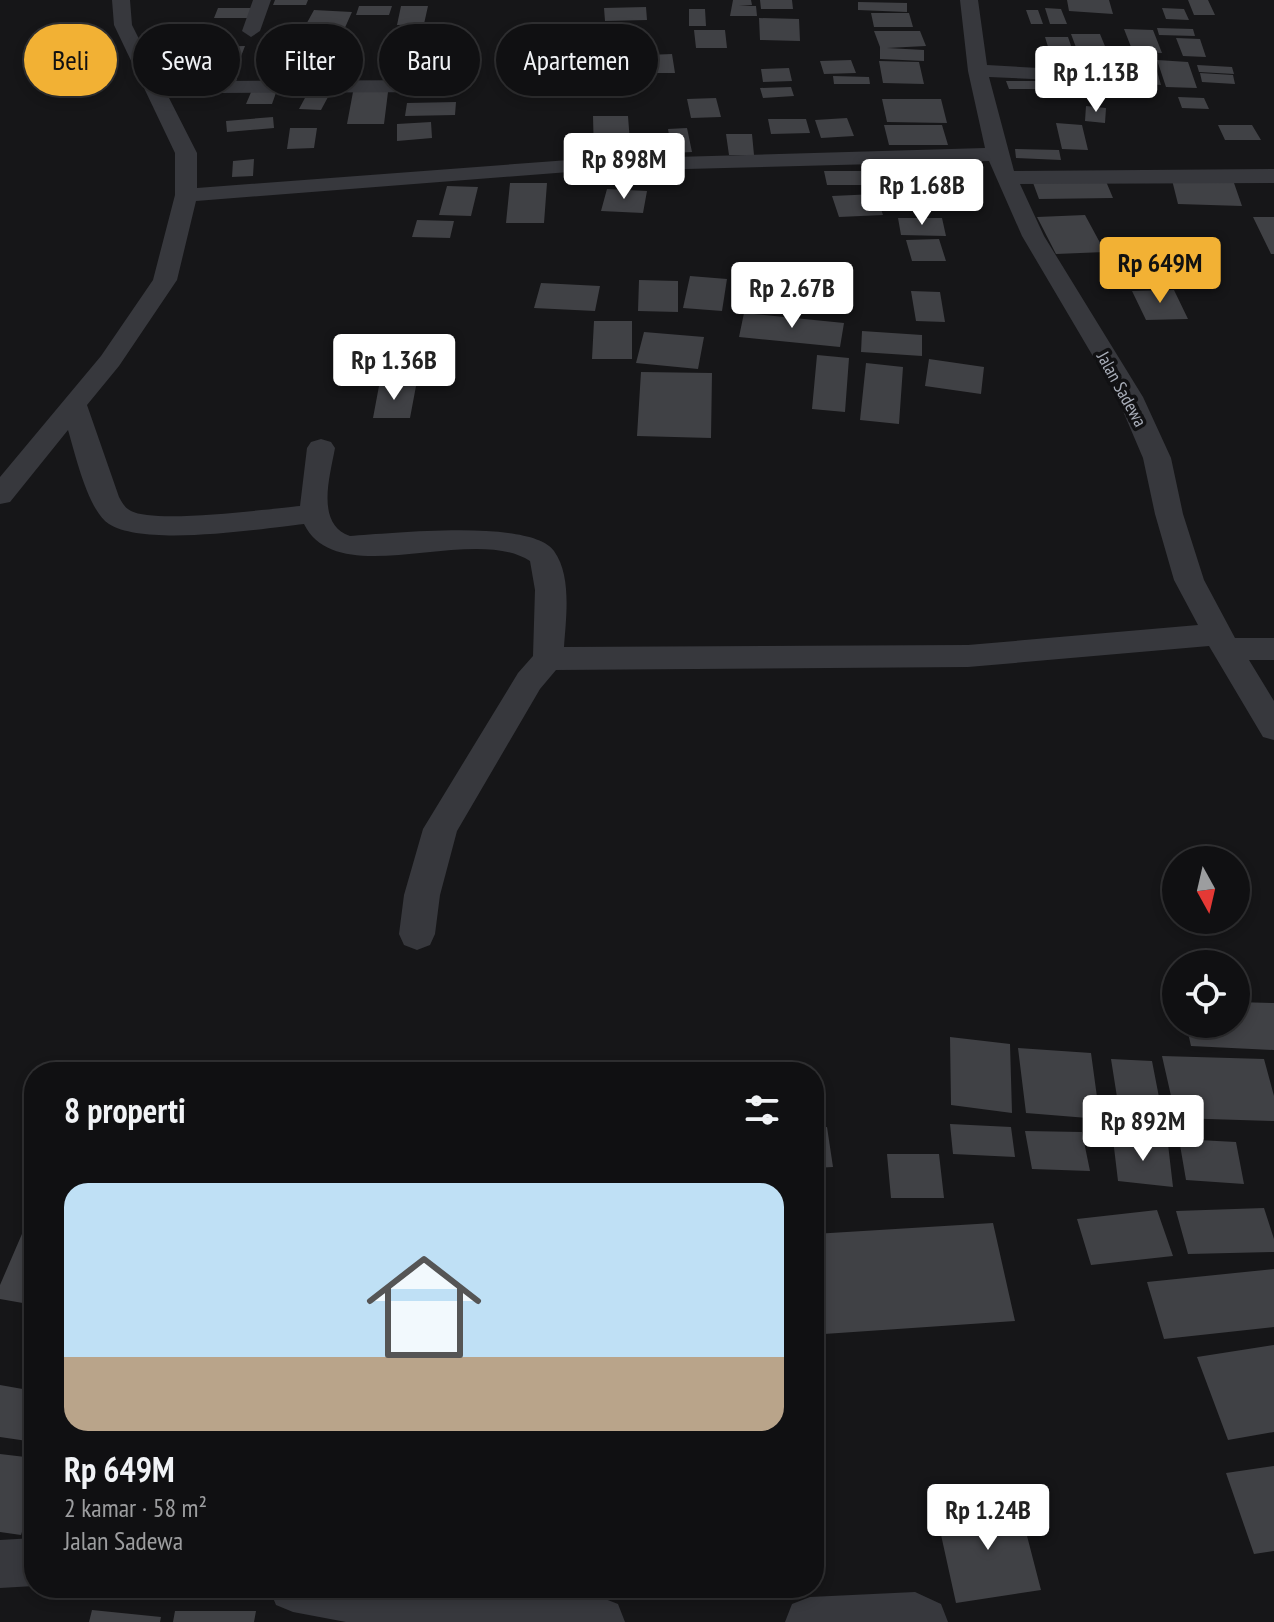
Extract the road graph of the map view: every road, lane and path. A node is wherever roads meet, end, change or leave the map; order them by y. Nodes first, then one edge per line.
1 (121, 0) edge
2 (262, 0) edge
3 (969, 0) edge
4 (251, 31) dead end
5 (133, 44) edge
6 (978, 71) junction
7 (1121, 77) dead end
8 (379, 86) edge
9 (240, 87) edge
10 (159, 96) edge
11 (984, 160) junction
12 (1274, 176) edge
13 (186, 195) junction
14 (74, 404) junction
15 (321, 448) dead end
16 (0, 495) edge
17 (312, 514) junction
18 (1200, 639) junction
19 (1274, 649) edge
20 (548, 659) junction
21 (1274, 728) edge
22 (417, 934) dead end
23 (24, 1563) edge
24 (0, 1564) edge
25 (349, 1598) edge
26 (600, 1622) edge
27 (810, 1622) edge
28 (923, 1622) edge

1 - 5 street
2 - 4 street
3 - 6 street, Jalan Sadewa
6 - 7 street
6 - 11 street, Jalan Sadewa
8 - 9 street
10 - 13 street
11 - 12 street
11 - 13 street
11 - 18 street, Jalan Sadewa
13 - 14 street
14 - 16 street
14 - 17 street
15 - 17 street
17 - 20 street
18 - 19 street
18 - 20 street
18 - 21 street, Jalan Sadewa
20 - 22 street
23 - 24 street
25 - 26 street
27 - 28 street

